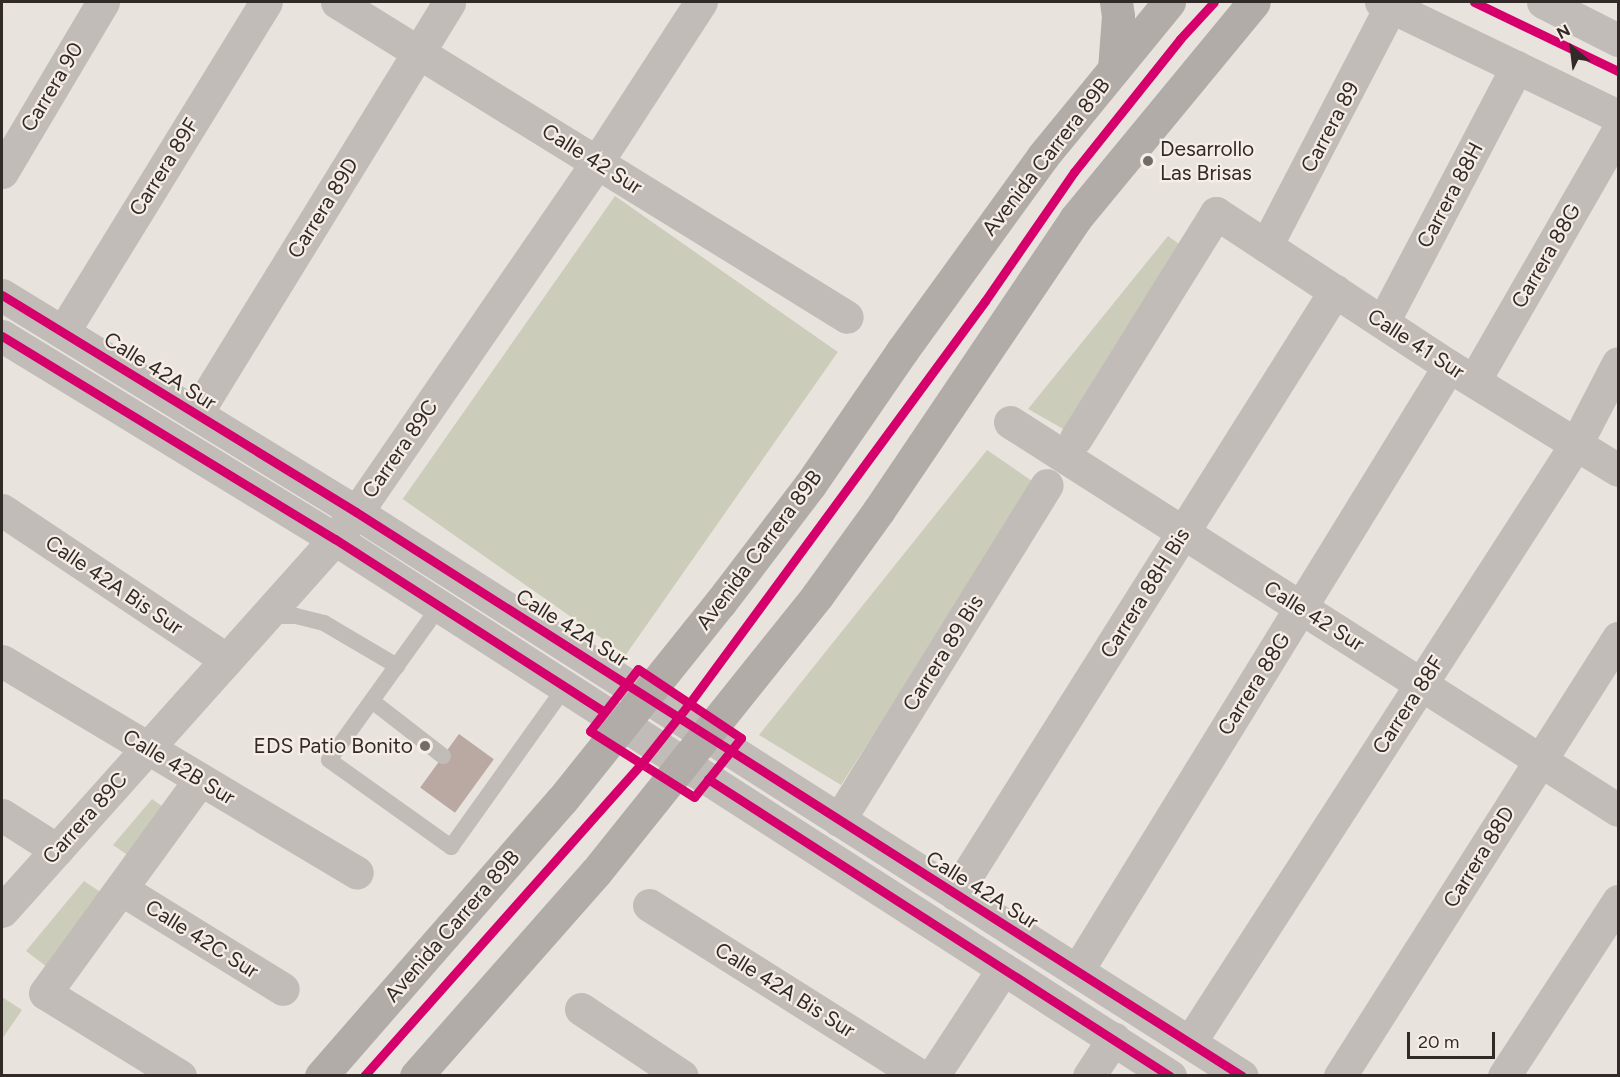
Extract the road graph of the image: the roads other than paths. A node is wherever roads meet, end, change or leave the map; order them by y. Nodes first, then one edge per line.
1 (103, 2) edge
2 (266, 2) edge
3 (337, 2) edge
4 (449, 2) edge
5 (701, 2) edge
6 (1116, 2) edge
7 (1169, 2) edge
8 (1254, 2) edge
9 (1543, 2) edge
10 (1386, 4) edge
11 (1618, 40) edge
12 (418, 52) junction
13 (1517, 67) junction
14 (1114, 69) junction
15 (1618, 116) edge
16 (1618, 131) edge
17 (597, 162) junction
18 (2, 172) edge
19 (1266, 246) junction
20 (1335, 291) junction
21 (2, 295) edge
22 (847, 317) dead end
23 (1383, 322) junction
24 (63, 332) junction
25 (2, 336) edge
26 (1618, 363) edge
27 (1462, 374) junction
28 (196, 414) junction
29 (1010, 422) dead end
30 (1076, 438) dead end
31 (1576, 444) junction
32 (1618, 470) edge
33 (1047, 485) dead end
34 (2, 510) edge
35 (356, 513) junction
36 (1183, 533) junction
37 (336, 540) junction
38 (439, 606) junction
39 (1301, 608) junction
40 (266, 616) junction
41 (1618, 638) edge
42 (2, 660) edge
43 (227, 660) junction
44 (397, 666) junction
45 (1421, 684) junction
46 (565, 687) junction
47 (645, 697) junction
48 (372, 700) junction
49 (623, 724) junction
50 (707, 735) junction
51 (147, 748) junction
52 (443, 756) dead end
53 (1541, 760) junction
54 (684, 763) junction
55 (200, 780) junction
56 (1618, 810) edge
57 (2, 815) edge
58 (839, 820) junction
59 (57, 850) junction
60 (357, 873) dead end
61 (120, 889) junction
62 (955, 894) junction
63 (1618, 901) edge
64 (649, 905) dead end
65 (2, 911) edge
66 (1003, 969) junction
67 (1077, 971) junction
68 (283, 989) dead end
69 (581, 1009) dead end
70 (1114, 1038) junction
71 (1190, 1042) junction
72 (180, 1076) edge
73 (321, 1076) edge
74 (416, 1076) edge
75 (682, 1076) edge
76 (921, 1076) edge
77 (933, 1076) edge
78 (1089, 1076) edge
79 (1170, 1076) edge
80 (1242, 1076) edge
81 (1340, 1076) edge
82 (1504, 1076) edge

1 - 18 street, Carrera 90
2 - 24 street, Carrera 89F
3 - 12 street, Calle 42 Sur
4 - 12 street, Carrera 89D
5 - 17 street, Carrera 89C
6 - 14 main road
7 - 14 main road, Avenida Carrera 89B
8 - 50 main road
9 - 11 street
10 - 13 street
10 - 19 street, Carrera 89
12 - 17 street, Calle 42 Sur
12 - 28 street, Carrera 89D
13 - 15 street
13 - 23 street, Carrera 88H
14 - 47 main road, Avenida Carrera 89B
16 - 27 street, Carrera 88G
17 - 22 street, Calle 42 Sur
17 - 35 street, Carrera 89C
19 - 20 street, Calle 41 Sur
19 - 30 street, Calle 41 Sur
20 - 23 street, Calle 41 Sur
20 - 36 street, Carrera 88H Bis
21 - 24 street, Calle 42A Sur
23 - 27 street, Calle 41 Sur
24 - 28 street, Calle 42A Sur
25 - 37 street
26 - 31 street, Carrera 88F
27 - 31 street, Calle 41 Sur
27 - 39 street, Carrera 88G
28 - 35 street, Calle 42A Sur
29 - 36 street, Calle 42 Sur
31 - 32 street, Calle 41 Sur
31 - 45 street, Carrera 88F
33 - 58 street, Carrera 89 Bis
34 - 43 street, Calle 42A Bis Sur
35 - 37 street, Carrera 89C
35 - 47 street, Calle 42A Sur
36 - 39 street, Calle 42 Sur
36 - 62 street, Carrera 88H Bis
37 - 38 street
37 - 40 street, Carrera 89C
38 - 44 lane
38 - 46 street
39 - 45 street, Calle 42 Sur
39 - 67 street, Carrera 88G
40 - 43 street, Carrera 89C
40 - 44 lane
41 - 53 street, Carrera 88D
42 - 51 street, Calle 42B Sur
43 - 51 street, Carrera 89C
44 - 48 lane
45 - 53 street, Calle 42 Sur
45 - 71 street, Carrera 88F
46 - 48 lane
46 - 49 street
47 - 49 main road, Avenida Carrera 89B
47 - 50 street, Calle 42A Sur
48 - 52 lane
49 - 54 street
49 - 73 main road, Avenida Carrera 89B
50 - 54 main road
50 - 58 street, Calle 42A Sur
51 - 55 street, Calle 42B Sur
51 - 59 street, Carrera 89C
53 - 56 street, Calle 42 Sur
53 - 81 street, Carrera 88D
54 - 66 street
54 - 74 main road
55 - 60 street, Calle 42B Sur
55 - 61 street
57 - 59 street
58 - 62 street, Calle 42A Sur
59 - 65 street, Carrera 89C
61 - 68 street, Calle 42C Sur
61 - 72 street
62 - 67 street, Calle 42A Sur
63 - 82 street
64 - 76 street, Calle 42A Bis Sur
66 - 70 street
66 - 77 street
67 - 71 street, Calle 42A Sur
69 - 75 street
70 - 78 street
70 - 79 street
71 - 80 street, Calle 42A Sur

